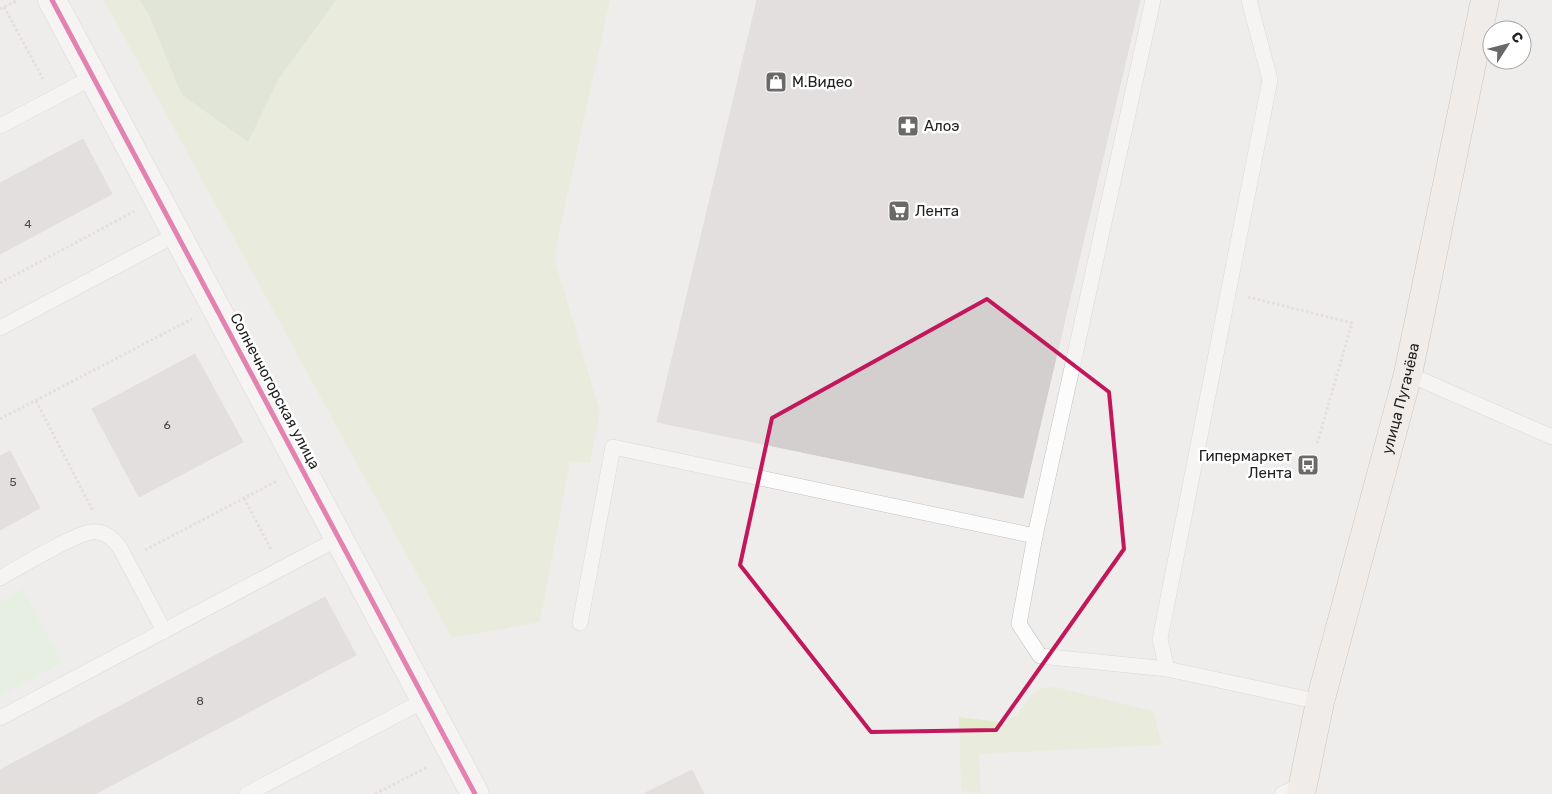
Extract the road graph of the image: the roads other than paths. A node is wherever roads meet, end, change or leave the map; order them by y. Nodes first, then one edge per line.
1 (52, 0) edge
2 (1153, 0) edge
3 (1250, 0) edge
4 (1485, 0) edge
5 (93, 77) junction
6 (0, 126) edge
7 (177, 234) junction
8 (0, 328) edge
9 (1408, 374) junction
10 (1552, 437) edge
11 (1035, 536) junction
12 (339, 538) junction
13 (0, 578) edge
14 (580, 623) dead end
15 (164, 631) junction
16 (1167, 669) junction
17 (425, 700) junction
18 (1320, 702) junction
19 (0, 718) edge
20 (1296, 791) edge
21 (247, 794) edge
22 (475, 794) edge

1 - 5 street, Солнечногорская улица
2 - 11 lane
3 - 16 lane
4 - 9 main road, улица Пугачёва
5 - 6 lane
5 - 7 street, Солнечногорская улица
7 - 8 lane
7 - 12 street, Солнечногорская улица
9 - 10 lane
9 - 18 main road, улица Пугачёва
11 - 14 lane
11 - 16 lane
12 - 15 lane
12 - 17 street, Солнечногорская улица
13 - 15 lane
15 - 19 lane
16 - 18 lane
17 - 21 lane
17 - 22 street, Солнечногорская улица
18 - 20 main road, улица Пугачёва

